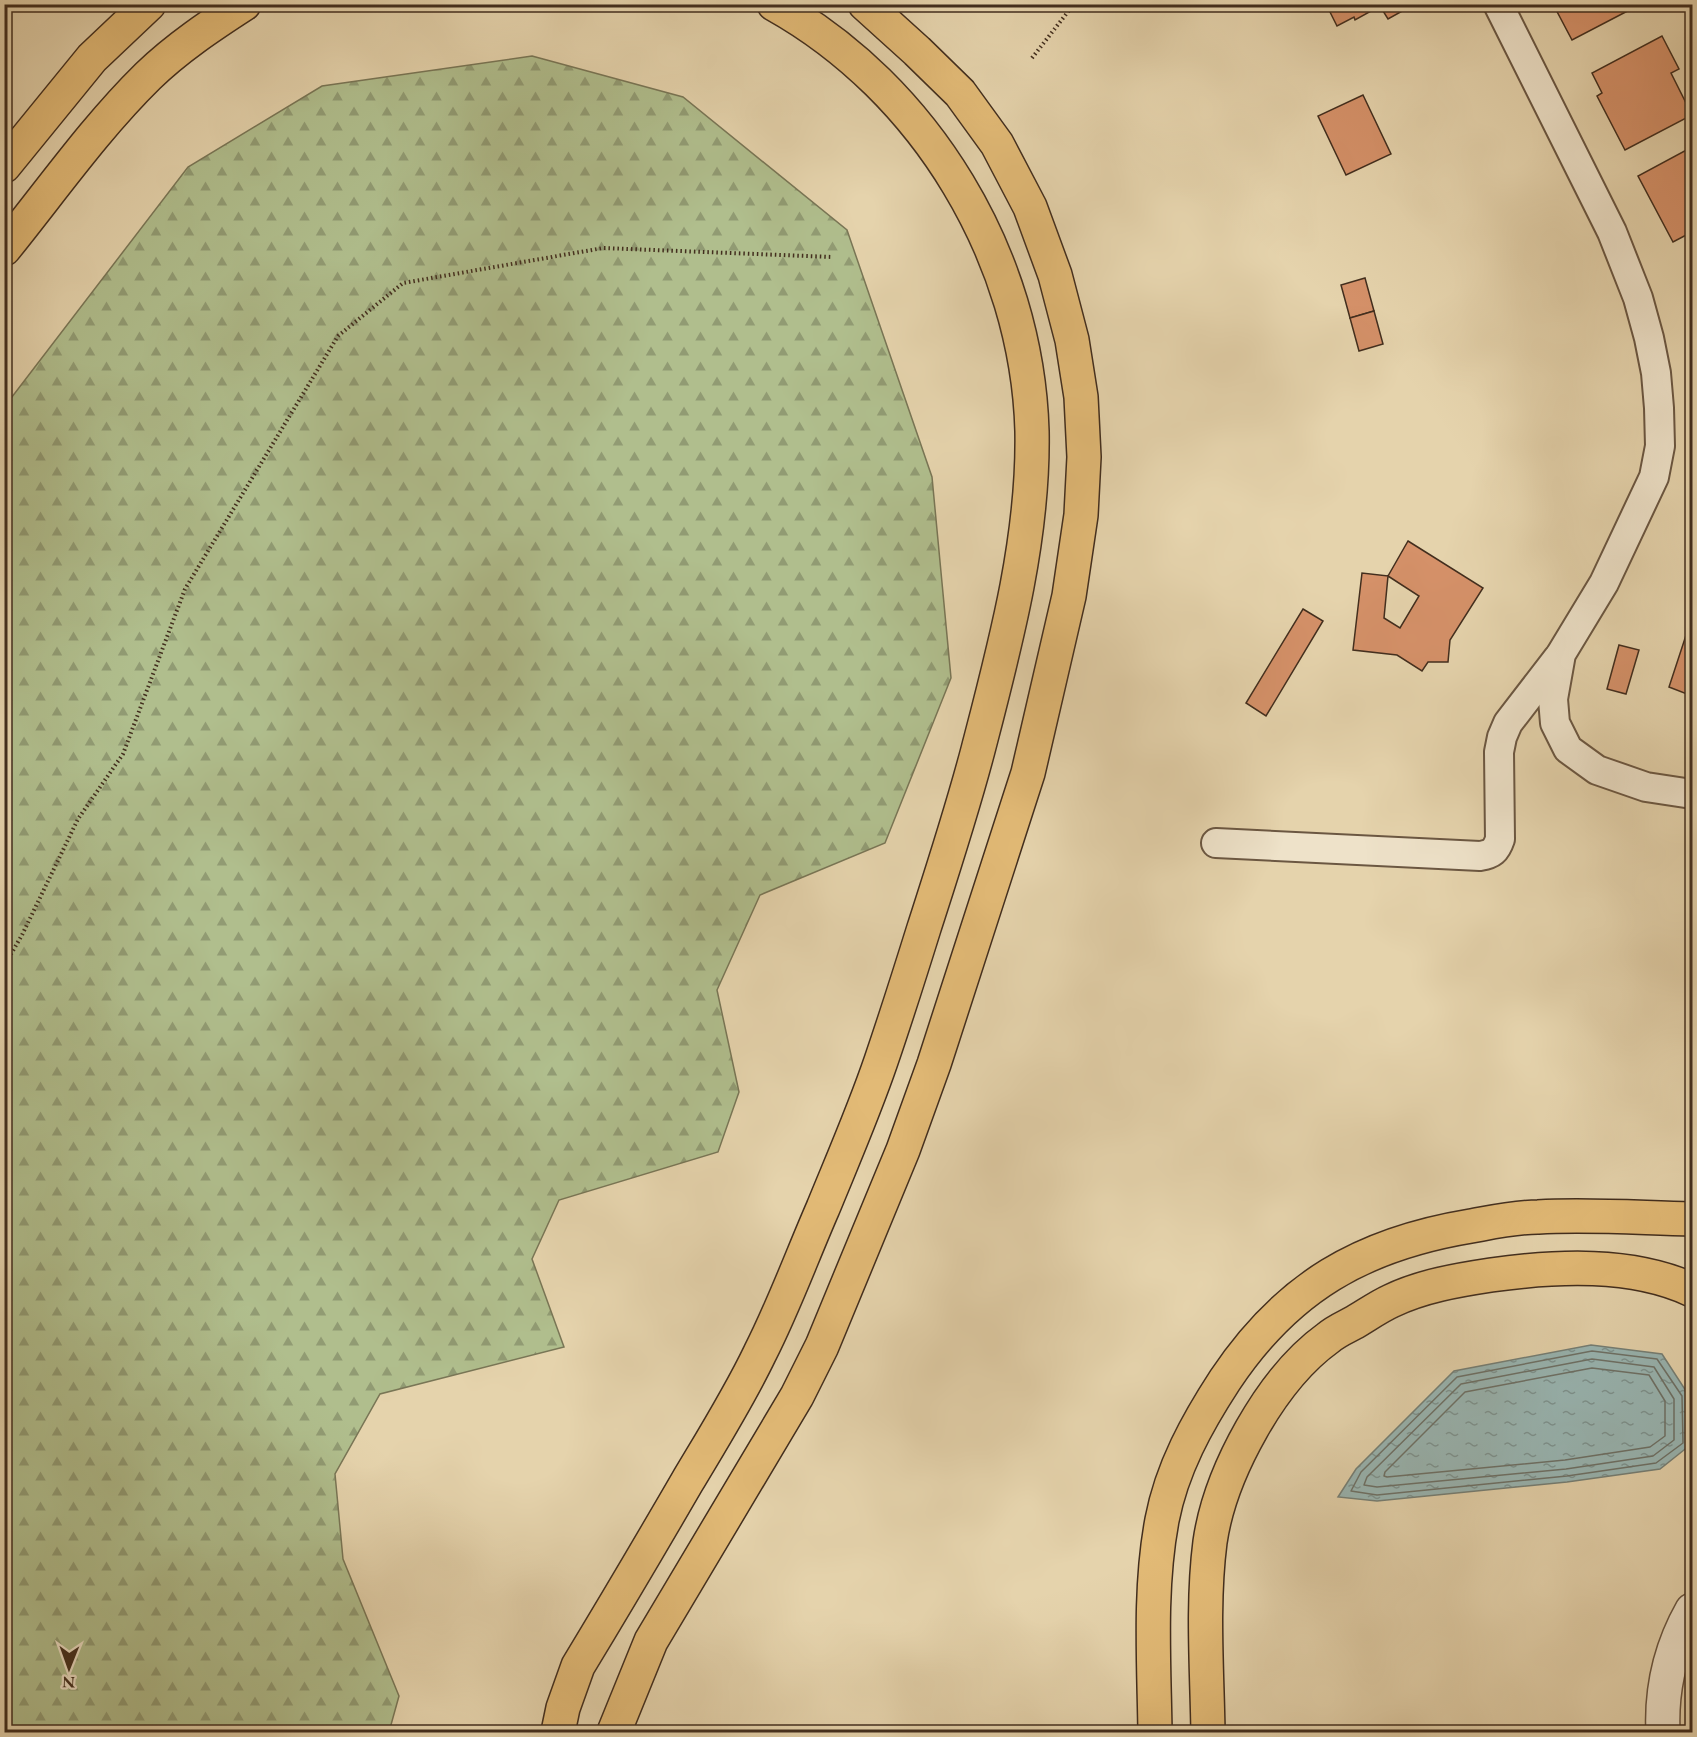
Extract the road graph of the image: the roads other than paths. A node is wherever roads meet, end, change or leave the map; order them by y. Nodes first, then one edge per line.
1 (149, 4) edge
2 (244, 4) edge
3 (774, 4) edge
4 (865, 4) edge
5 (1498, 4) edge
6 (4, 166) edge
7 (4, 249) edge
8 (1561, 654) junction
9 (1692, 794) edge
10 (1216, 843) dead end
11 (1692, 1219) edge
12 (1692, 1290) edge
13 (1692, 1610) edge
14 (558, 1732) edge
15 (614, 1732) edge
16 (1155, 1732) edge
17 (1208, 1732) edge
18 (1663, 1732) edge

1 - 6 main road
2 - 7 main road
3 - 14 main road
4 - 15 main road
5 - 8 street
8 - 9 street
8 - 10 street
11 - 16 main road
12 - 17 main road
13 - 18 street

